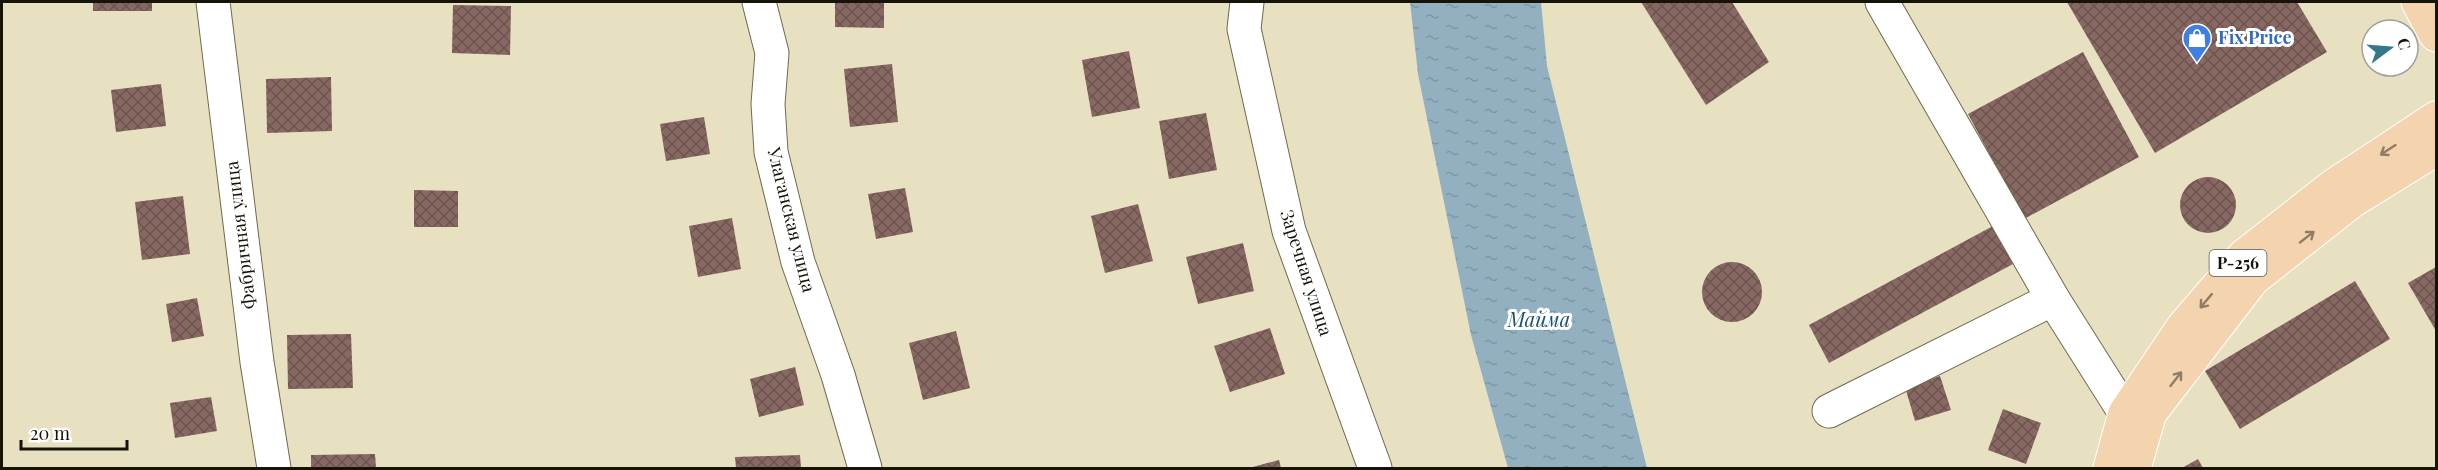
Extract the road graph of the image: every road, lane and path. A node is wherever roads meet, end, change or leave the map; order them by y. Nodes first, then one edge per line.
1 (213, 2) edge
2 (759, 2) edge
3 (1247, 2) edge
4 (1882, 2) edge
5 (2418, 2) edge
6 (2436, 35) edge
7 (2436, 118) edge
8 (2436, 149) edge
9 (2053, 299) junction
10 (1829, 411) dead end
11 (2125, 413) junction
12 (274, 468) edge
13 (865, 468) edge
14 (1375, 468) edge
15 (2110, 468) edge
16 (2134, 468) edge

1 - 12 street, Фабричная улица
2 - 13 street, Улаганская улица
3 - 14 street, Заречная улица
4 - 9 street
5 - 6 main road
7 -> 11 main road, Р-256
16 -> 8 main road, Р-256
9 - 10 street
9 - 11 street
11 - 15 main road, Р-256

